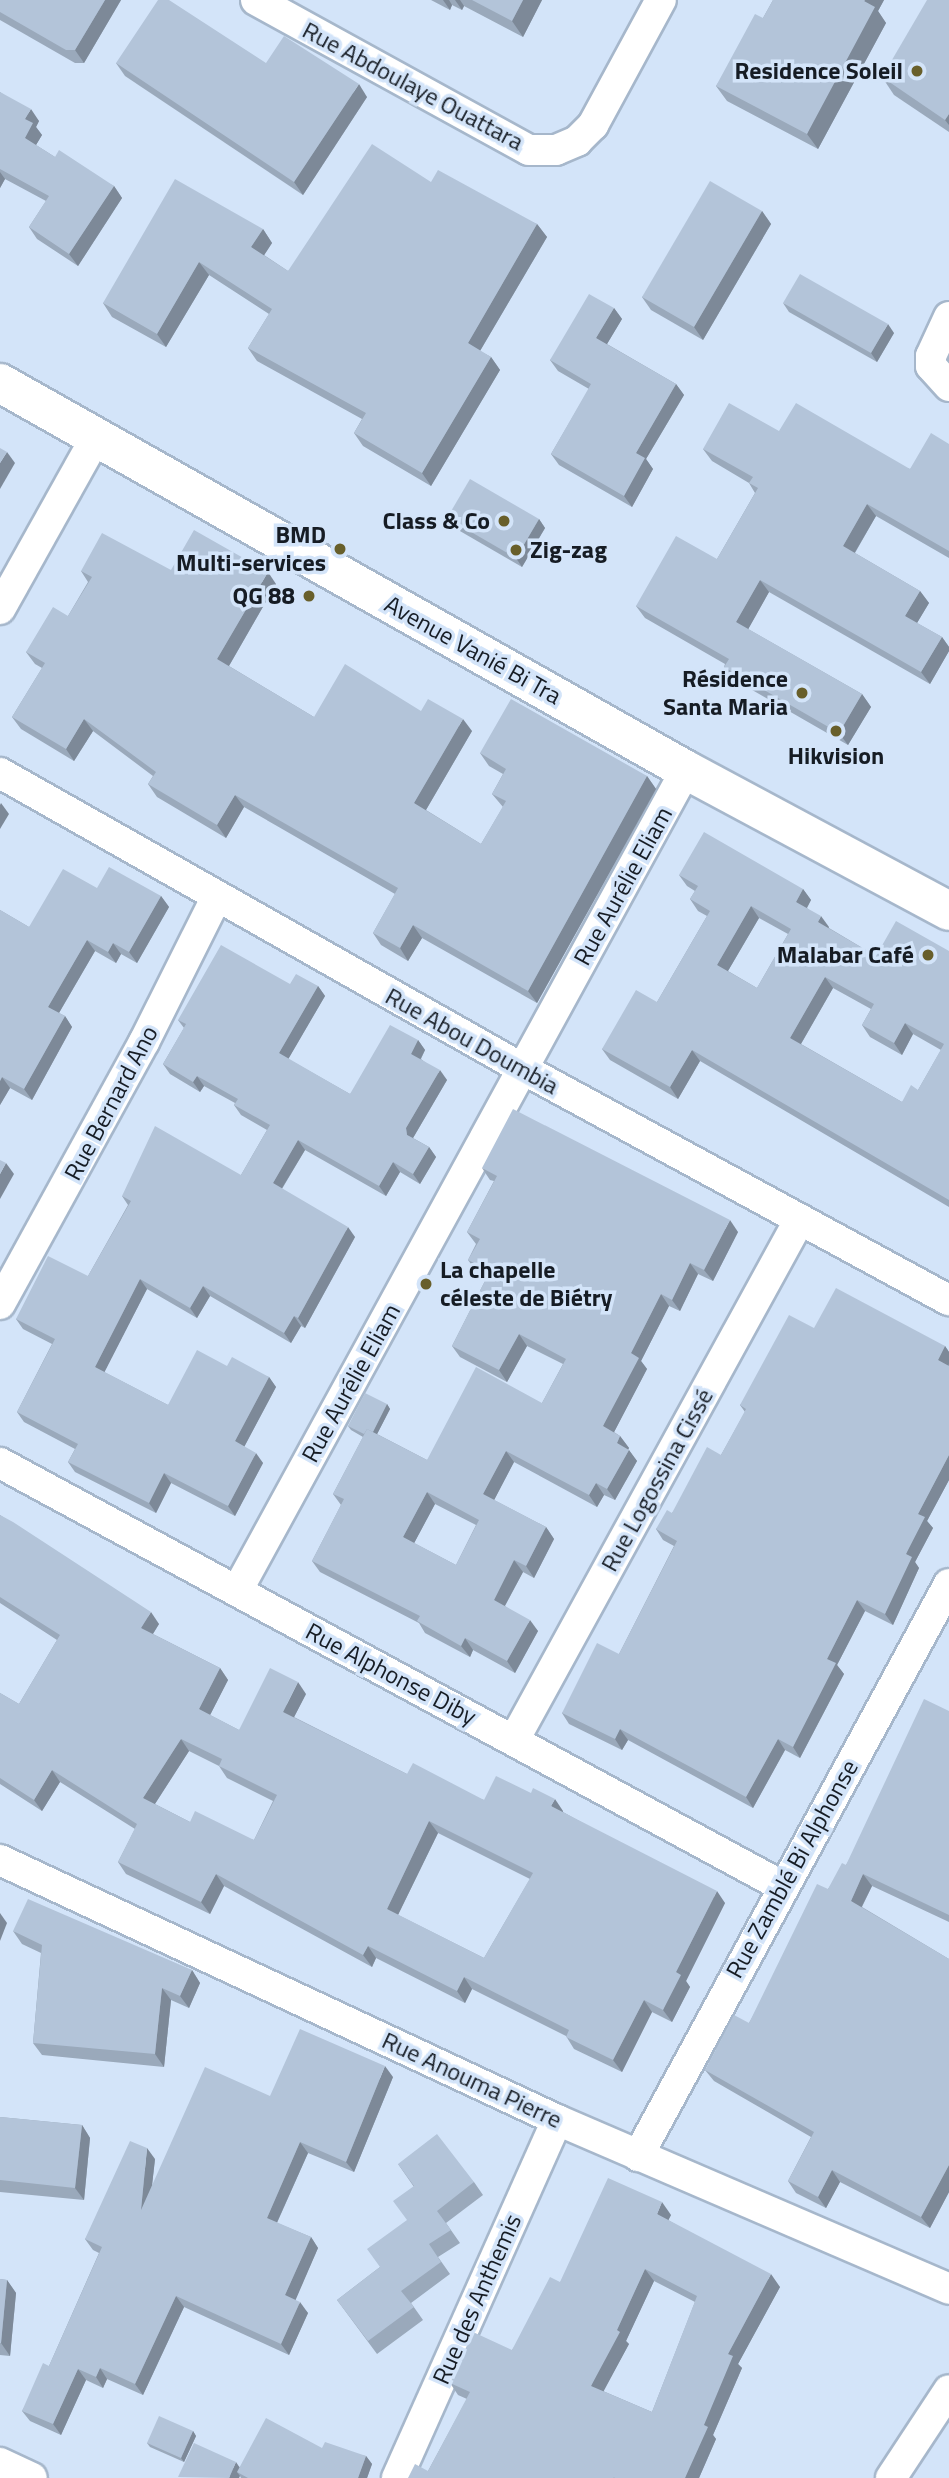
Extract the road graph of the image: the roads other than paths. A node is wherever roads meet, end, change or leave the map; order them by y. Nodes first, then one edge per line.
1 (256, 0) edge
2 (661, 0) edge
3 (949, 317) edge
4 (0, 383) edge
5 (949, 386) edge
6 (96, 438) junction
7 (0, 609) edge
8 (686, 770) junction
9 (0, 773) edge
10 (216, 898) junction
11 (949, 911) edge
12 (523, 1069) junction
13 (800, 1219) junction
14 (949, 1300) edge
15 (0, 1304) edge
16 (0, 1463) edge
17 (949, 1584) edge
18 (237, 1591) junction
19 (514, 1740) junction
20 (0, 1860) edge
21 (782, 1886) junction
22 (557, 2120) junction
23 (638, 2156) junction
24 (949, 2289) edge
25 (949, 2390) edge
26 (0, 2463) edge
27 (32, 2478) edge
28 (397, 2478) edge
29 (891, 2478) edge

1 - 2 street, Rue Abdoulaye Ouattara
3 - 5 street
4 - 6 street, Avenue Vanié Bi Tra
6 - 7 street
6 - 8 street, Avenue Vanié Bi Tra
8 - 11 street, Avenue Vanié Bi Tra
8 - 12 street, Rue Aurélie Eliam
9 - 10 street, Rue Abou Doumbia
10 - 12 street, Rue Abou Doumbia
10 - 15 street, Rue Bernard Ano
12 - 13 street, Rue Abou Doumbia
12 - 18 street, Rue Aurélie Eliam
13 - 14 street, Rue Abou Doumbia
13 - 19 street, Rue Logossina Cissé
16 - 18 street, Rue Alphonse Diby
17 - 21 street, Rue Zamblé Bi Alphonse
18 - 19 street, Rue Alphonse Diby
19 - 21 street, Rue Alphonse Diby
20 - 22 street, Rue Anouma Pierre
21 - 23 street, Rue Zamblé Bi Alphonse
22 - 23 street, Rue Anouma Pierre
22 - 28 street, Rue des Anthemis
23 - 24 street, Rue Anouma Pierre
25 - 29 street
26 - 27 street

